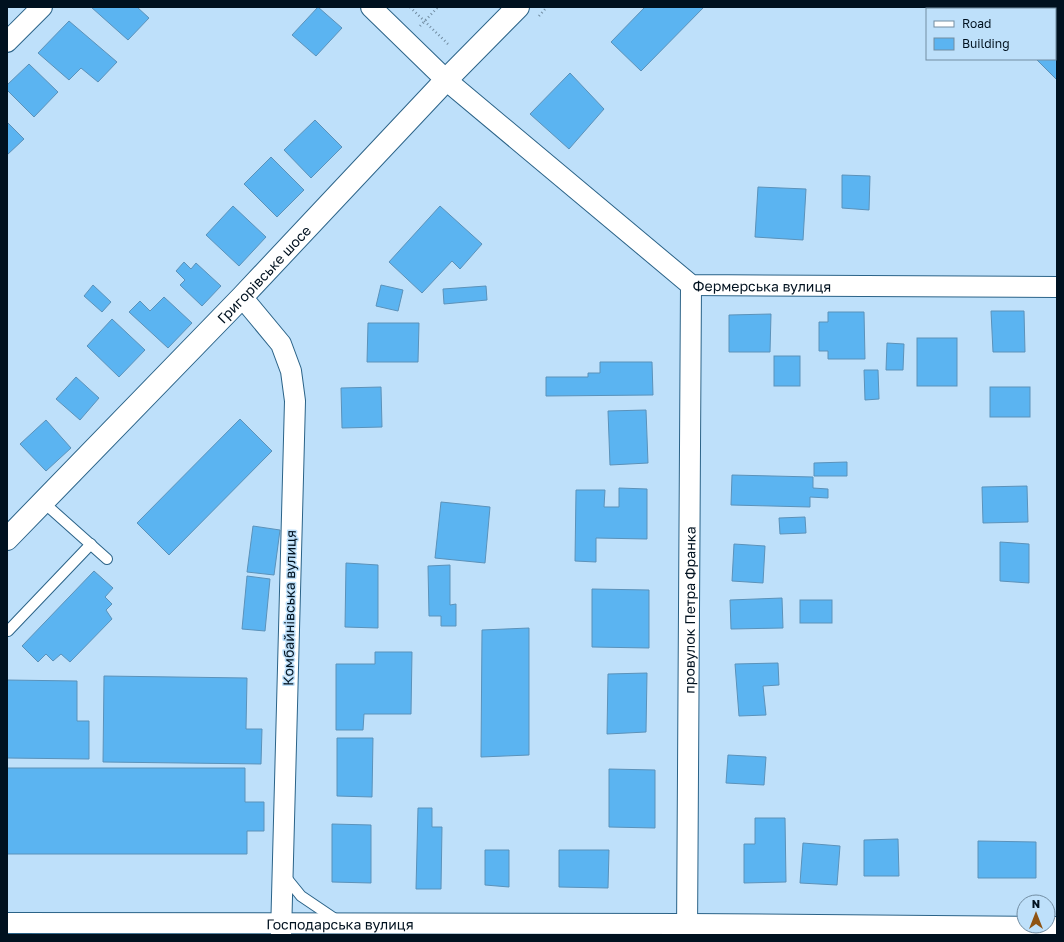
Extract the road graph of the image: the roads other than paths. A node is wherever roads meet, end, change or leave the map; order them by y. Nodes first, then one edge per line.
1 (42, 7) edge
2 (371, 7) edge
3 (518, 7) edge
4 (7, 42) edge
5 (446, 80) junction
6 (691, 285) junction
7 (1057, 287) edge
8 (242, 297) junction
9 (43, 502) junction
10 (7, 539) edge
11 (91, 544) junction
12 (107, 558) dead end
13 (8, 631) edge
14 (283, 873) junction
15 (7, 923) edge
16 (340, 923) junction
17 (1057, 927) edge
18 (281, 929) edge
19 (687, 929) edge

1 - 4 street
2 - 5 street, Фермерська вулиця
3 - 5 street, Григорівське шосе
5 - 6 street, Фермерська вулиця
5 - 8 street, Григорівське шосе
6 - 7 street, Фермерська вулиця
6 - 19 street, провулок Петра Франка
8 - 9 street, Григорівське шосе
8 - 14 street, Комбайнівська вулиця
9 - 10 street, Григорівське шосе
9 - 11 lane
11 - 12 lane
11 - 13 lane
14 - 16 lane
14 - 18 street, Комбайнівська вулиця
15 - 18 street, Господарська вулиця
16 - 18 street, Господарська вулиця
16 - 19 street, Господарська вулиця
17 - 19 street, Господарська вулиця

